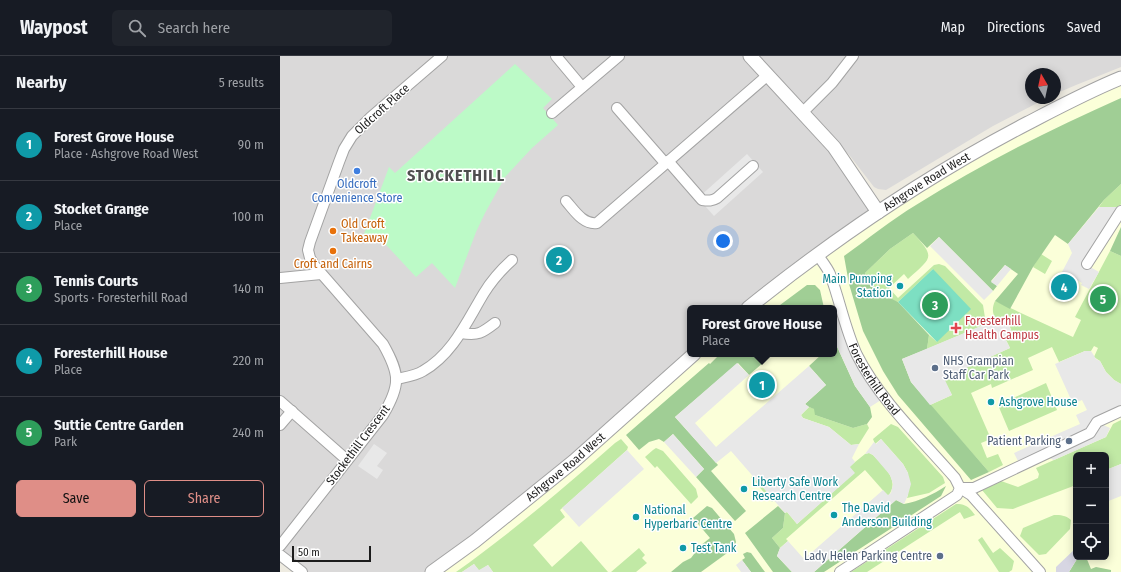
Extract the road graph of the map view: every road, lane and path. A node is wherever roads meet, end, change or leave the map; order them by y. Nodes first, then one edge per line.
1 (442, 56) edge
2 (556, 56) edge
3 (619, 56) edge
4 (750, 56) edge
5 (853, 56) edge
6 (768, 75) junction
7 (1121, 78) edge
8 (582, 87) junction
9 (617, 108) dead end
10 (803, 112) junction
11 (552, 113) dead end
12 (667, 162) junction
13 (753, 166) dead end
14 (566, 201) dead end
15 (1121, 211) edge
16 (878, 212) junction
17 (319, 218) joint
18 (817, 254) junction
19 (512, 260) dead end
20 (1087, 264) dead end
21 (321, 274) junction
22 (280, 278) edge
23 (752, 305) edge
24 (495, 323) dead end
25 (461, 333) junction
26 (691, 357) edge
27 (396, 379) junction
28 (280, 401) edge
29 (292, 411) junction
30 (1121, 411) edge
31 (280, 425) edge
32 (347, 460) junction
33 (960, 488) junction
34 (280, 546) edge
35 (280, 555) edge
36 (302, 572) edge
37 (432, 572) edge
38 (840, 572) edge
39 (1040, 572) edge

1 - 17 street, Oldcroft Place
2 - 8 street
3 - 8 street
4 - 6 street
5 - 10 street
6 - 10 street
6 - 12 street
7 - 16 street, Ashgrove Road West
8 - 11 street
9 - 12 street
10 - 16 street
12 - 13 street
12 - 14 street
15 - 20 street
16 - 18 street, Ashgrove Road West
17 - 21 street, Stockethill Crescent
18 - 23 street, Ashgrove Road West
18 - 33 street, Foresterhill Road
19 - 25 street
21 - 22 street
21 - 27 street, Stockethill Crescent
24 - 25 street
25 - 27 street
26 - 37 street, Ashgrove Road West
27 - 32 street, Stockethill Crescent
28 - 29 street
29 - 31 street
29 - 32 street
30 - 33 street
32 - 34 street, Stockethill Crescent
33 - 38 street
33 - 39 street, Foresterhill Road
35 - 36 street

